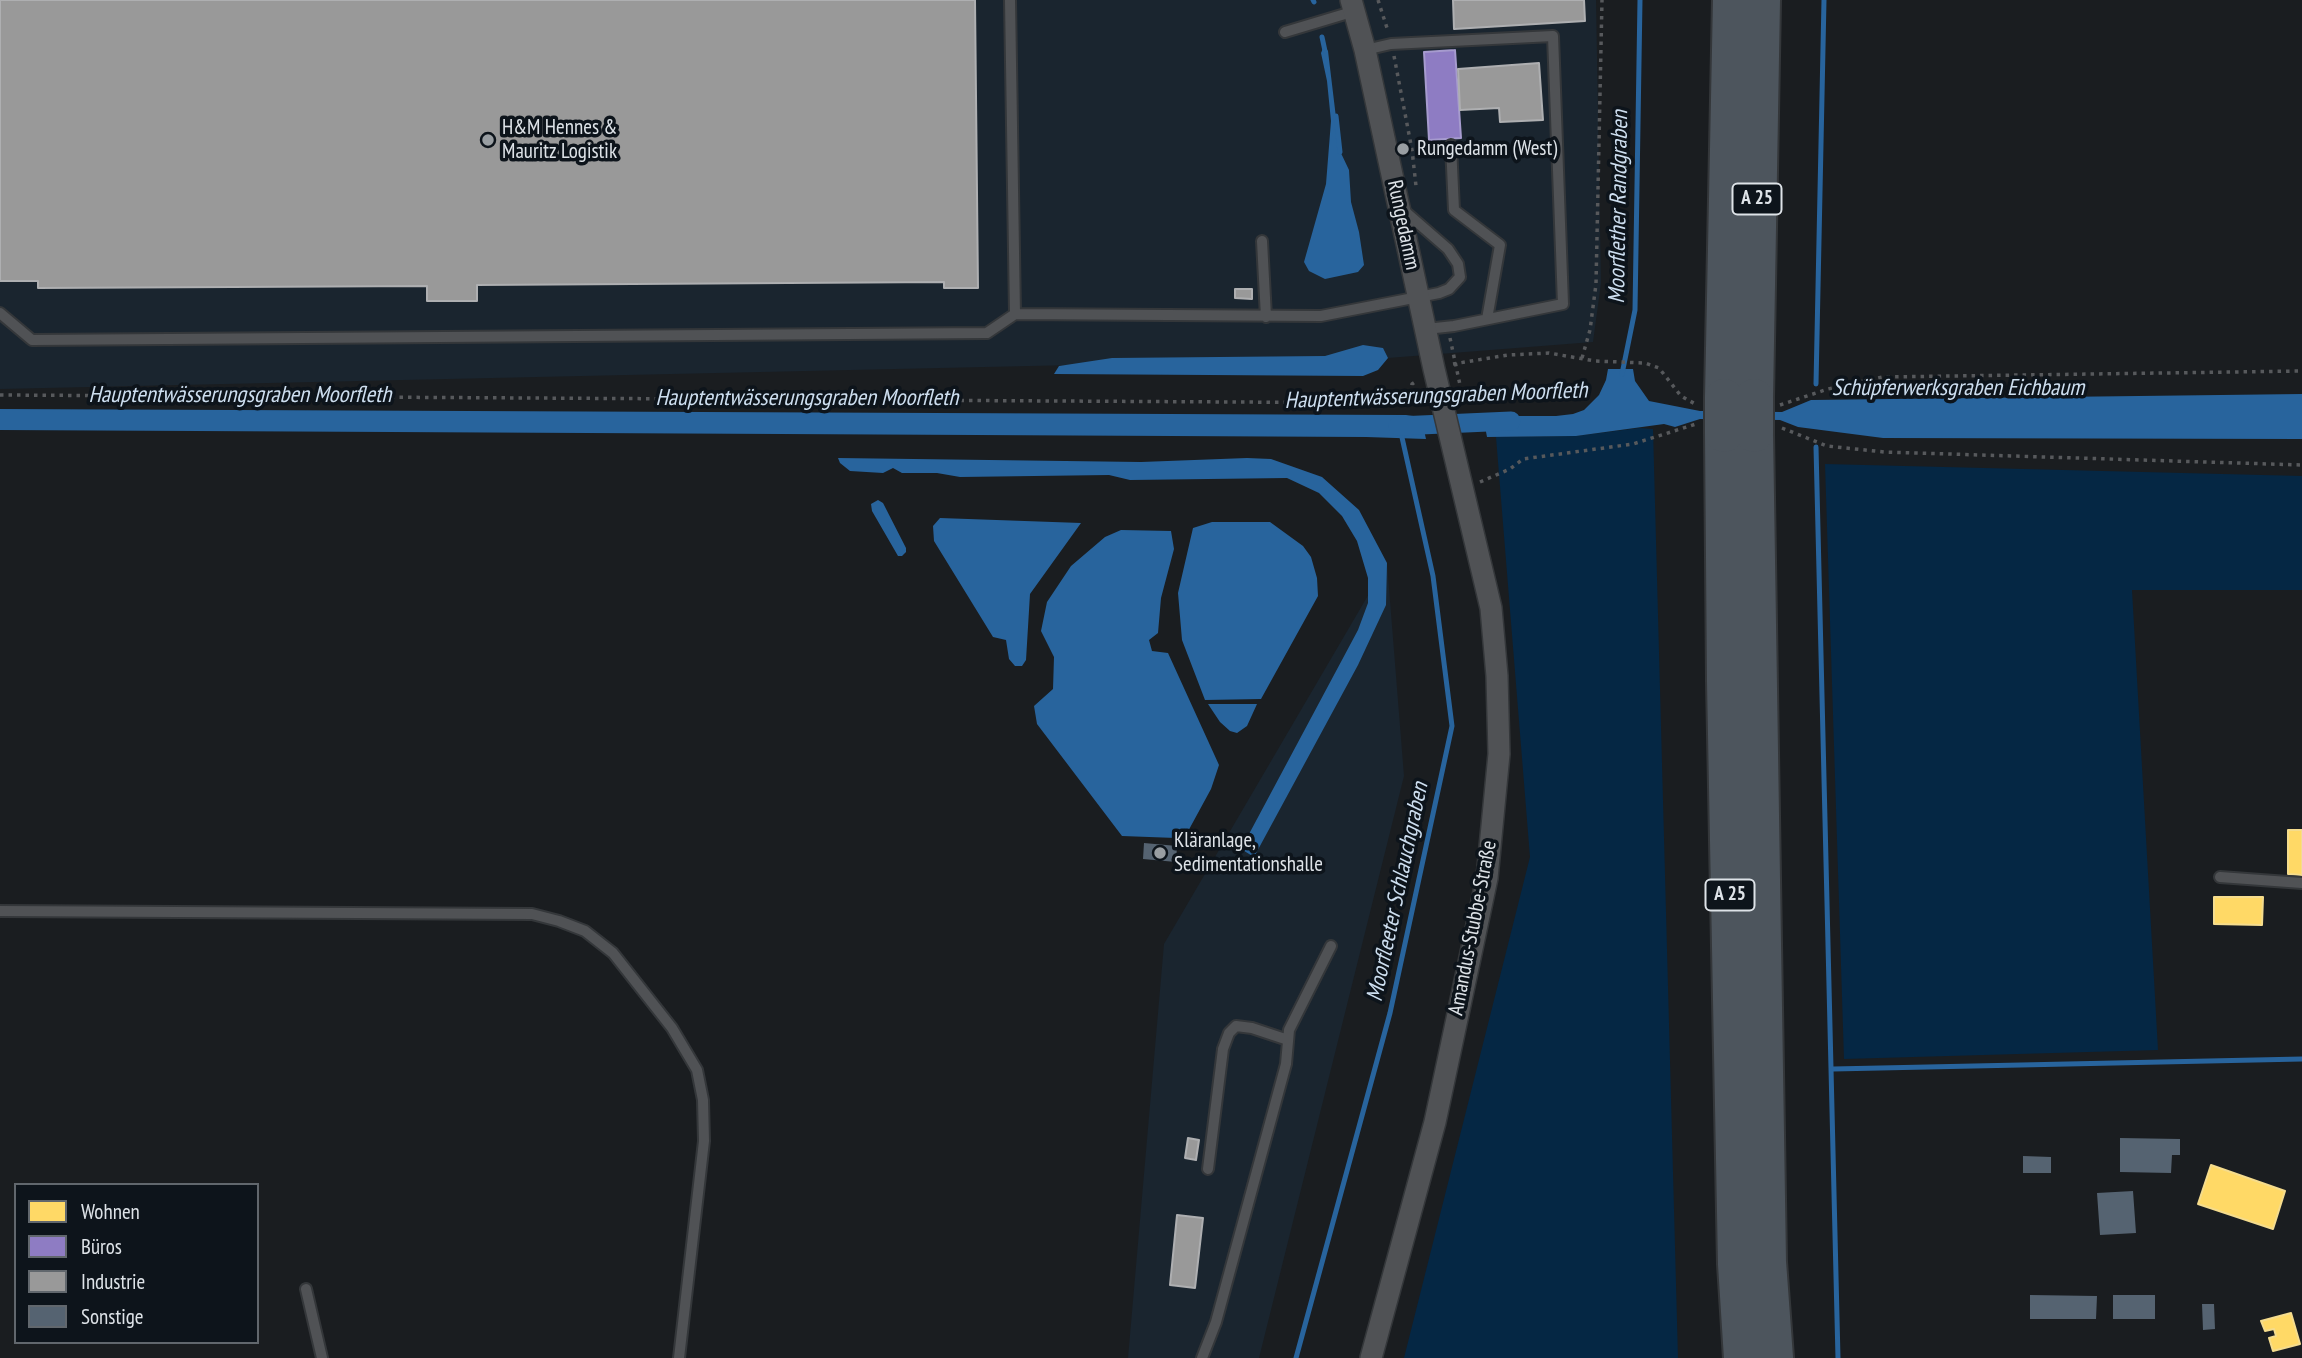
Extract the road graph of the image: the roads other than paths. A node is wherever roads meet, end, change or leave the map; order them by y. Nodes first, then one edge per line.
1 (1010, 0) edge
2 (1732, 0) edge
3 (1761, 0) edge
4 (1353, 6) edge
5 (1285, 32) dead end
6 (1365, 50) junction
7 (1451, 145) dead end
8 (1400, 208) junction
9 (1262, 241) dead end
10 (1419, 296) junction
11 (0, 313) edge
12 (1015, 314) junction
13 (1266, 317) junction
14 (1487, 319) junction
15 (1426, 329) junction
16 (1434, 369) joint
17 (1739, 415) junction
18 (2220, 877) dead end
19 (2302, 883) edge
20 (0, 911) edge
21 (1331, 946) dead end
22 (1288, 1040) junction
23 (1208, 1169) dead end
24 (306, 1289) dead end
25 (322, 1358) edge
26 (679, 1358) edge
27 (1202, 1358) edge
28 (1371, 1358) edge
29 (1743, 1358) edge
30 (1774, 1358) edge

1 - 12 lane
2 - 17 highway, A 25
3 - 17 highway, A 25
4 - 5 lane
4 - 6 street, Rungedamm
6 - 8 street, Rungedamm
6 - 14 lane
7 - 14 lane
8 - 10 street, Rungedamm
8 - 10 lane
9 - 13 lane
10 - 13 lane
10 - 15 street, Rungedamm
11 - 12 lane
12 - 13 lane
14 - 15 lane
15 - 16 street, Rungedamm
16 - 28 street, Amandus-Stubbe-Straße
17 - 29 highway, A 25
17 - 30 highway, A 25
18 - 19 lane
20 - 26 lane
21 - 22 lane
22 - 23 lane
22 - 27 lane
24 - 25 lane

